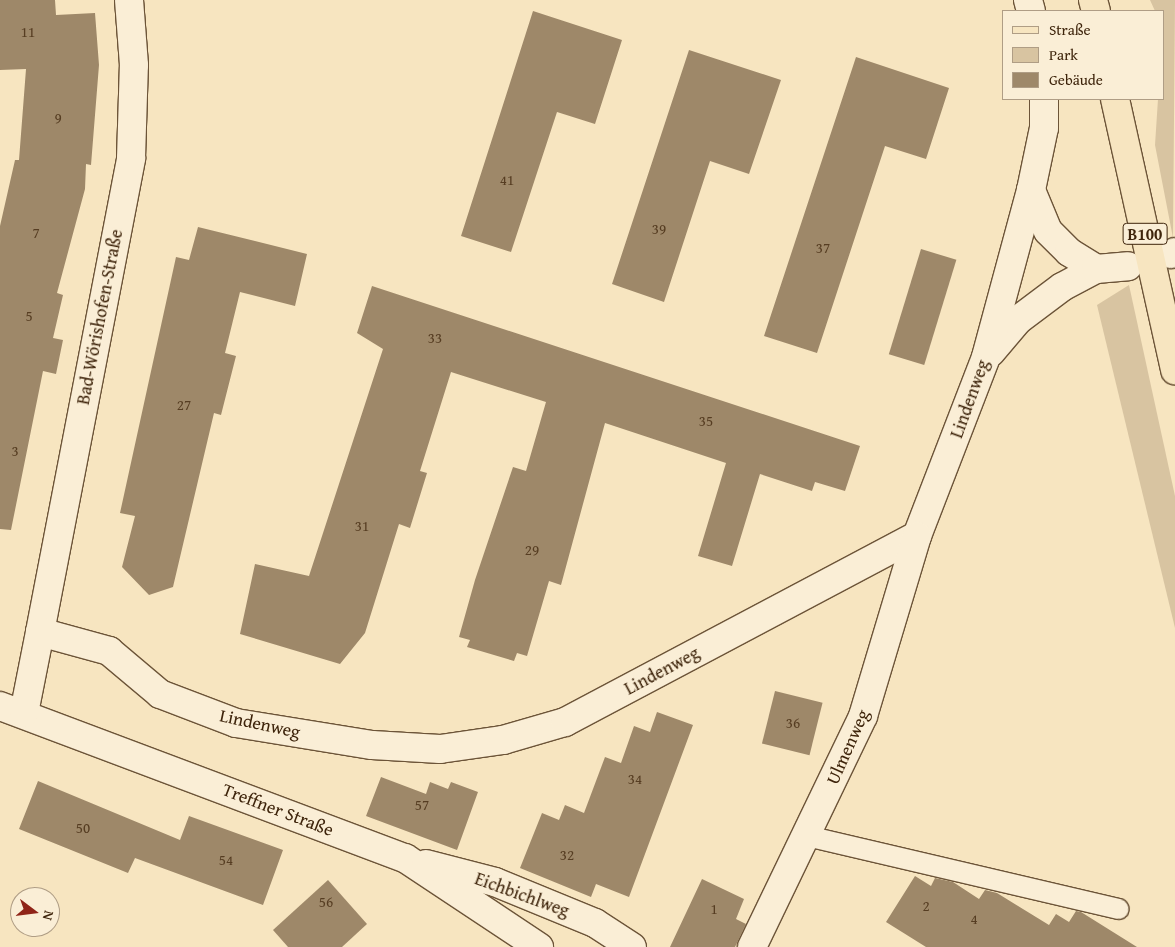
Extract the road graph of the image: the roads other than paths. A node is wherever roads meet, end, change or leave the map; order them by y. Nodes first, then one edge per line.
1 (129, 0) edge
2 (1044, 100) edge
3 (1115, 100) edge
4 (1031, 190) junction
5 (1128, 266) dead end
6 (1096, 269) junction
7 (986, 357) junction
8 (1175, 370) edge
9 (916, 536) junction
10 (40, 632) junction
11 (12, 709) edge
12 (806, 836) junction
13 (406, 858) junction
14 (1119, 909) dead end
15 (539, 947) edge
16 (632, 947) edge
17 (752, 947) edge

1 - 10 street, Bad-Wörishofen-Straße
2 - 4 street, Lindenweg
3 - 8 main road, B100
4 - 6 street
4 - 7 street, Lindenweg
5 - 6 street
6 - 7 street
7 - 9 street, Lindenweg
9 - 10 street, Lindenweg
9 - 12 street, Ulmenweg
10 - 11 street
11 - 13 street, Treffner Straße
12 - 14 lane
12 - 17 street, Ulmenweg
13 - 15 street, Treffner Straße
13 - 16 street, Eichbichlweg

